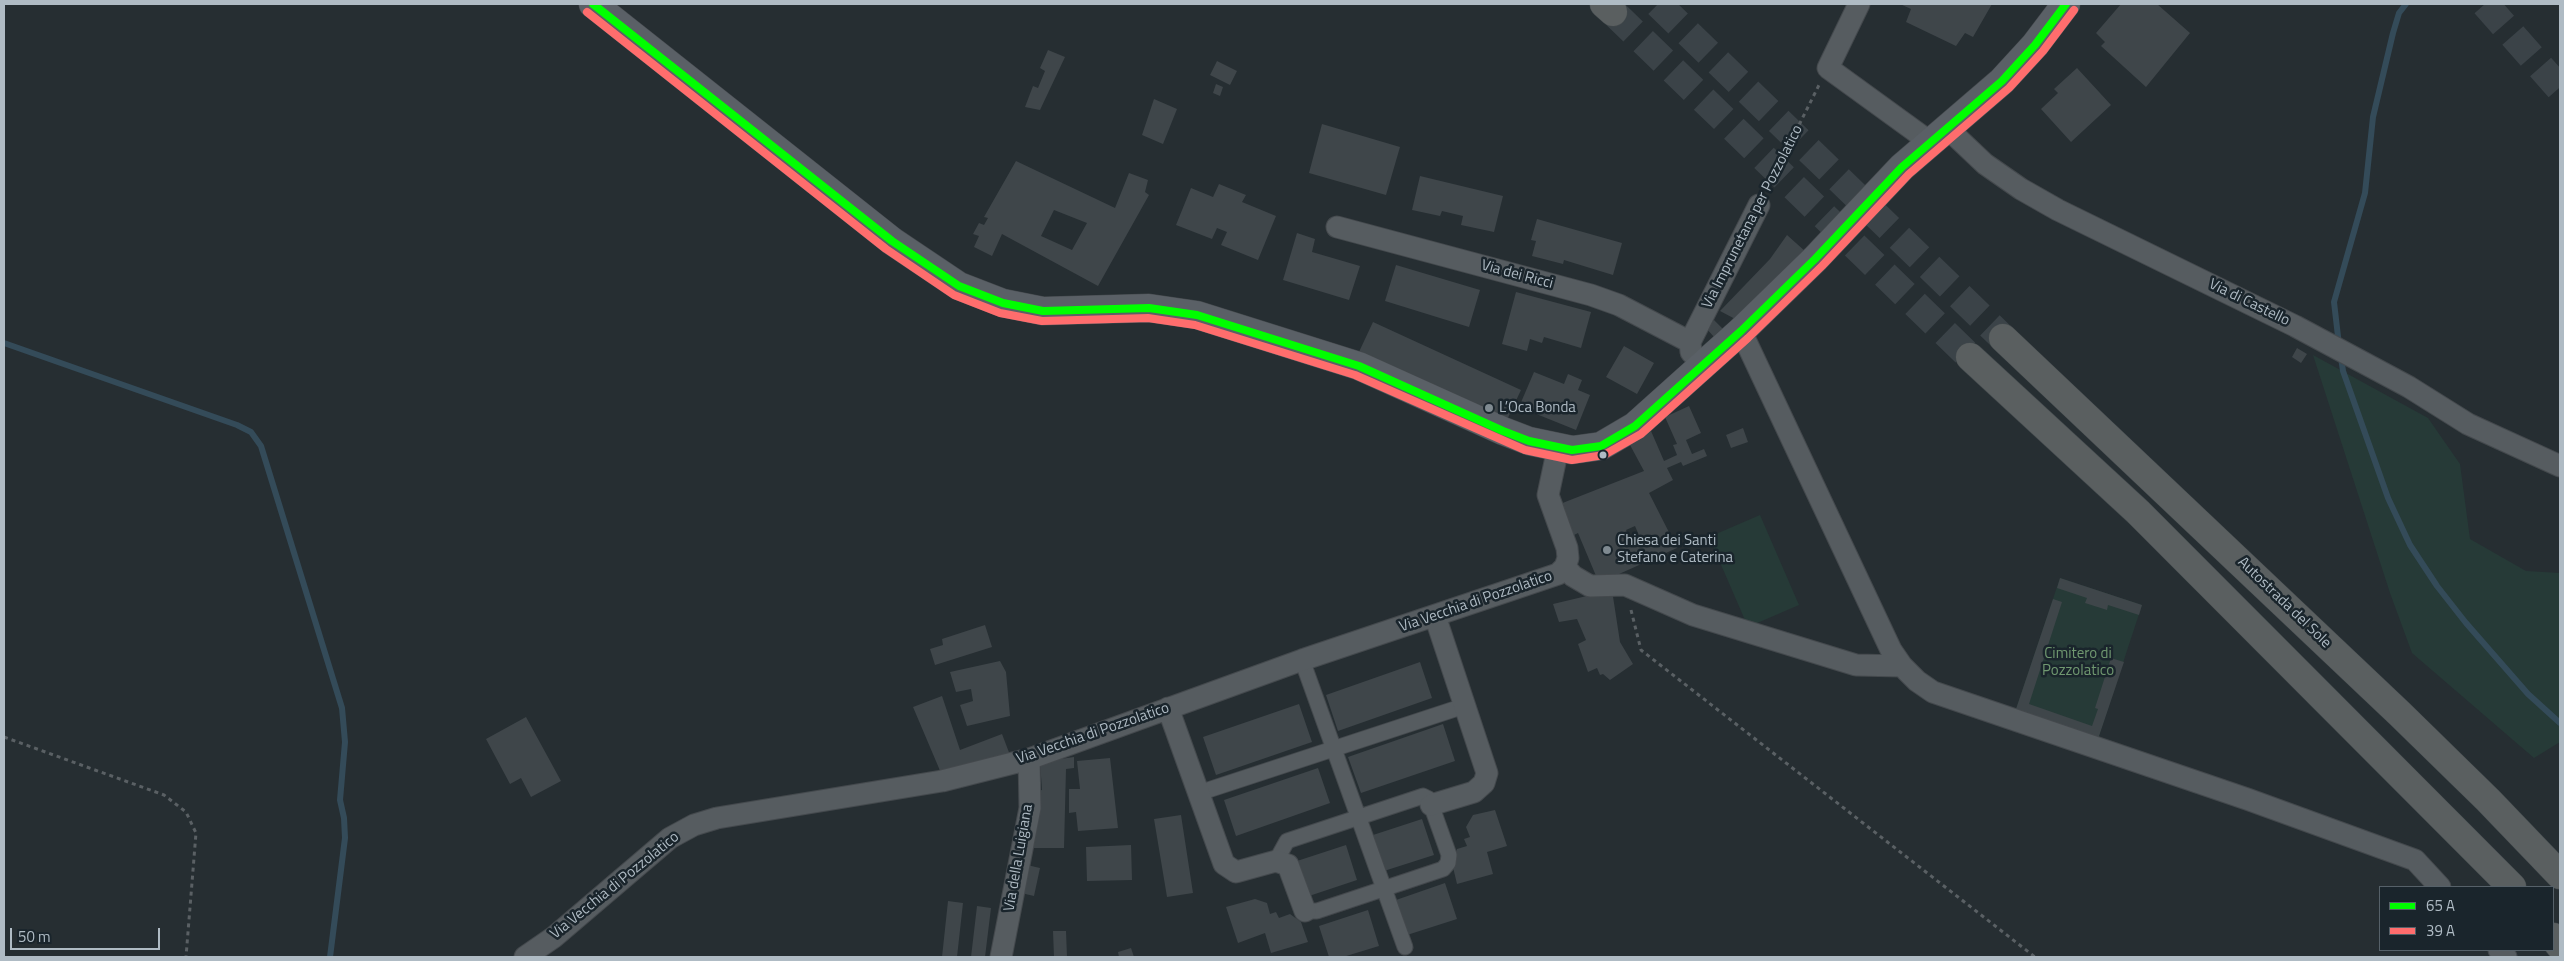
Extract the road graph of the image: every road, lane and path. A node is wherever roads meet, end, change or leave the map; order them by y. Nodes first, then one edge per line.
1 (593, 4) edge
2 (1859, 4) edge
3 (2066, 4) edge
4 (1828, 68) junction
5 (1939, 135) junction
6 (1759, 205) joint
7 (1337, 227) dead end
8 (1741, 331) junction
9 (2003, 338) tunnel mouth
10 (1696, 354) junction
11 (1970, 357) tunnel mouth
12 (1558, 448) junction
13 (2560, 466) edge
14 (1565, 567) junction
15 (1625, 585) junction
16 (1436, 616) junction
17 (1302, 660) junction
18 (1902, 666) junction
19 (1464, 706) junction
20 (1168, 708) junction
21 (4, 737) edge
22 (1333, 748) junction
23 (1029, 759) junction
24 (1199, 793) junction
25 (1431, 805) junction
26 (1360, 817) junction
27 (1276, 861) junction
28 (2560, 875) edge
29 (2439, 886) edge
30 (2511, 886) edge
31 (1383, 888) junction
32 (1305, 911) joint
33 (1405, 947) dead end
34 (186, 957) edge
35 (525, 957) edge
36 (1001, 957) edge
37 (2035, 957) edge

1 - 12 main road, Via Imprunetana per Pozzolatico
2 - 4 street
3 - 5 main road, Via Imprunetana per Pozzolatico
4 - 5 street
4 - 6 path, Via Imprunetana per Pozzolatico
5 - 8 main road, Via Imprunetana per Pozzolatico
5 - 13 street, Via di Castello
6 - 10 street, Via Imprunetana per Pozzolatico
7 - 10 street, Via dei Ricci
8 - 10 main road, Via Imprunetana per Pozzolatico
8 - 18 street
9 - 28 highway, Autostrada del Sole
10 - 12 main road, Via Imprunetana per Pozzolatico
11 - 30 highway
12 - 14 street, Via Vecchia di Pozzolatico
14 - 15 street
14 - 16 street, Via Vecchia di Pozzolatico
15 - 18 street
15 - 37 path
16 - 17 street, Via Vecchia di Pozzolatico
16 - 19 street
17 - 20 street, Via Vecchia di Pozzolatico
17 - 22 street
18 - 29 street
19 - 22 street
19 - 25 street
20 - 23 street, Via Vecchia di Pozzolatico
20 - 24 street
21 - 34 path
22 - 24 street
22 - 26 street
23 - 35 street, Via Vecchia di Pozzolatico
23 - 36 street, Via della Luigiana
24 - 27 street
25 - 26 street
25 - 31 street
26 - 27 street
26 - 31 street
27 - 32 street
31 - 32 street
31 - 33 street

